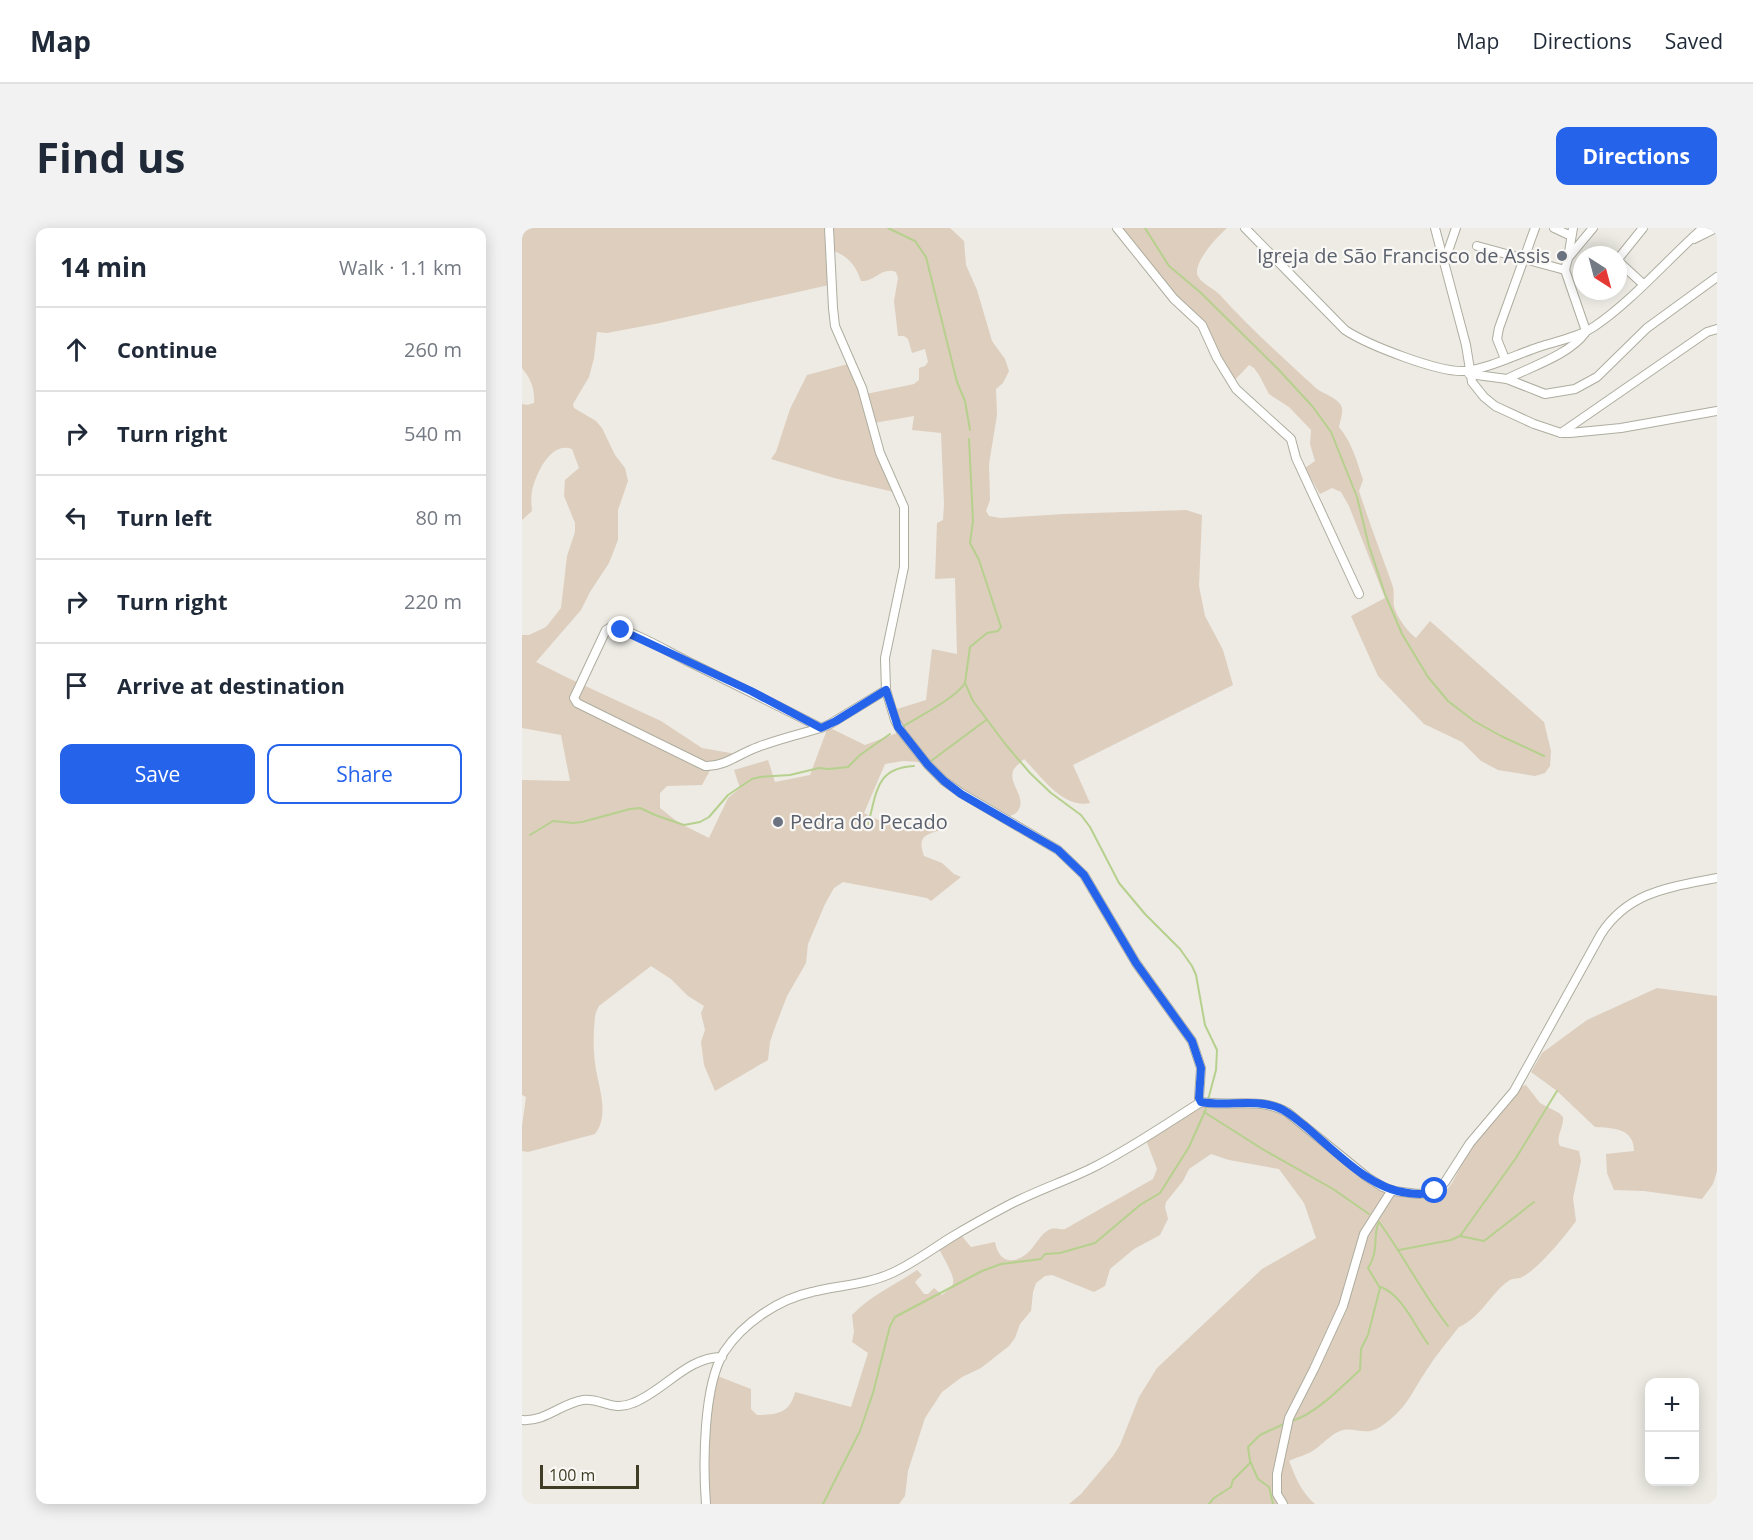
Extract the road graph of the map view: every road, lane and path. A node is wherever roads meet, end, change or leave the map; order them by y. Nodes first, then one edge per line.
1 (829, 228) edge
2 (1117, 228) edge
3 (1245, 228) edge
4 (1435, 228) edge
5 (1456, 228) edge
6 (1535, 228) edge
7 (1554, 228) edge
8 (1593, 228) edge
9 (1643, 228) edge
10 (1703, 228) edge
11 (1716, 228) edge
12 (1572, 232) edge
13 (1692, 240) junction
14 (1477, 246) dead end
15 (1627, 248) edge
16 (1525, 257) junction
17 (1568, 258) junction
18 (1445, 261) junction
19 (1627, 269) edge
20 (1565, 270) junction
21 (1717, 277) edge
22 (1643, 284) junction
23 (1717, 329) edge
24 (1586, 331) junction
25 (1505, 359) junction
26 (1469, 372) junction
27 (1507, 379) junction
28 (1717, 411) edge
29 (1561, 433) junction
30 (1359, 594) dead end
31 (886, 690) junction
32 (821, 728) junction
33 (1717, 878) edge
34 (1201, 1102) junction
35 (1392, 1190) junction
36 (722, 1357) junction
37 (522, 1420) edge
38 (706, 1504) edge
39 (1283, 1504) edge

1 - 31 street
2 - 30 street
3 - 26 street
4 - 18 street
5 - 18 street
6 - 16 street
7 - 12 street
8 - 17 street
9 - 15 street
10 - 13 street
11 - 13 street
12 - 17 street
13 - 22 street
14 - 16 street
16 - 20 street
16 - 25 street
17 - 20 street
18 - 26 street
19 - 22 street
20 - 24 street
21 - 27 street
22 - 24 street
23 - 29 street
24 - 25 street
24 - 27 street
25 - 26 street
26 - 27 street
26 - 29 street
28 - 29 street
31 - 32 street
31 - 34 street
32 - 32 street
33 - 35 street
34 - 35 street
34 - 36 street
35 - 39 street
36 - 37 street
36 - 38 street

